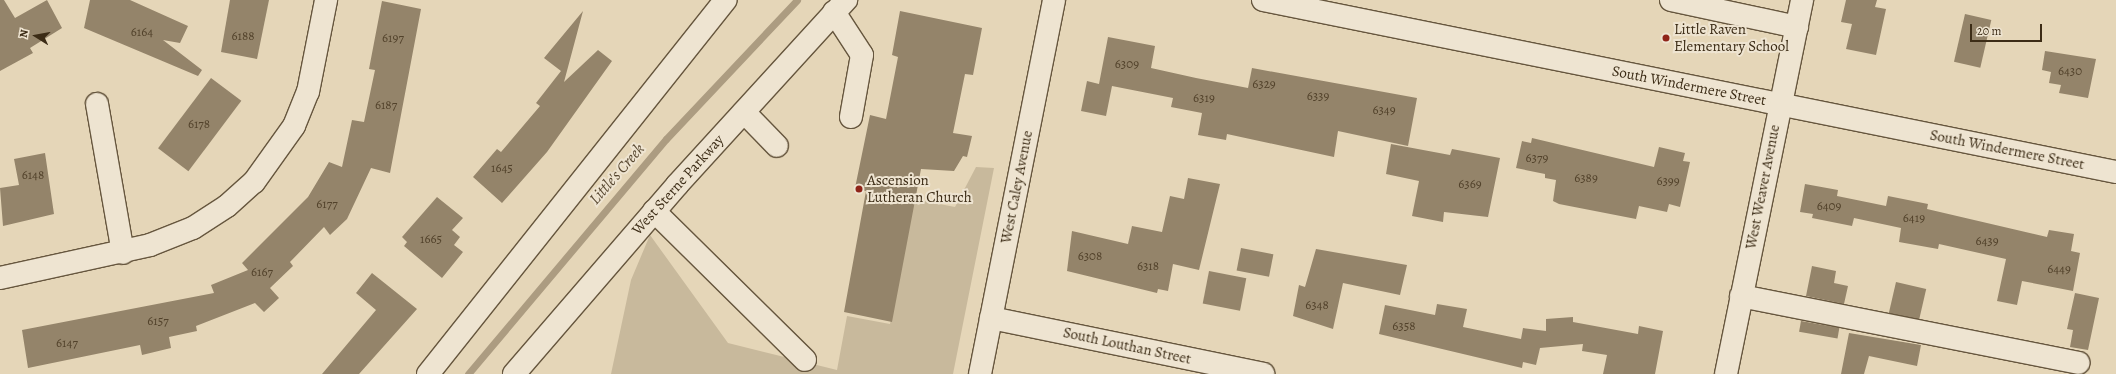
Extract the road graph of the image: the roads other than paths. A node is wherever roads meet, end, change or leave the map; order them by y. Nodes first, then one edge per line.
1 (326, 0) edge
2 (726, 0) edge
3 (1054, 0) edge
4 (1263, 0) edge
5 (1671, 0) edge
6 (1802, 0) edge
7 (840, 6) edge
8 (1732, 6) edge
9 (1797, 26) junction
10 (98, 104) dead end
11 (1780, 104) junction
12 (744, 112) junction
13 (851, 117) dead end
14 (777, 146) dead end
15 (2116, 172) edge
16 (654, 211) junction
17 (123, 253) junction
18 (0, 278) edge
19 (1741, 296) junction
20 (991, 318) junction
21 (805, 360) dead end
22 (2078, 363) dead end
23 (428, 374) edge
24 (514, 374) edge
25 (980, 374) edge
26 (1263, 374) edge
27 (1726, 374) edge

1 - 17 street
2 - 23 street
3 - 20 street, West Caley Avenue
4 - 11 street, South Windermere Street
5 - 8 street
6 - 9 street, West Weaver Avenue
7 - 12 street, West Sterne Parkway
7 - 13 street
8 - 9 street
9 - 11 street, West Weaver Avenue
10 - 17 street
11 - 15 street, South Windermere Street
11 - 19 street, West Weaver Avenue
12 - 14 street
12 - 16 street, West Sterne Parkway
16 - 21 street
16 - 24 street, West Sterne Parkway
17 - 18 street
19 - 22 street
19 - 27 street, West Weaver Avenue
20 - 25 street, West Caley Avenue
20 - 26 street, South Louthan Street

